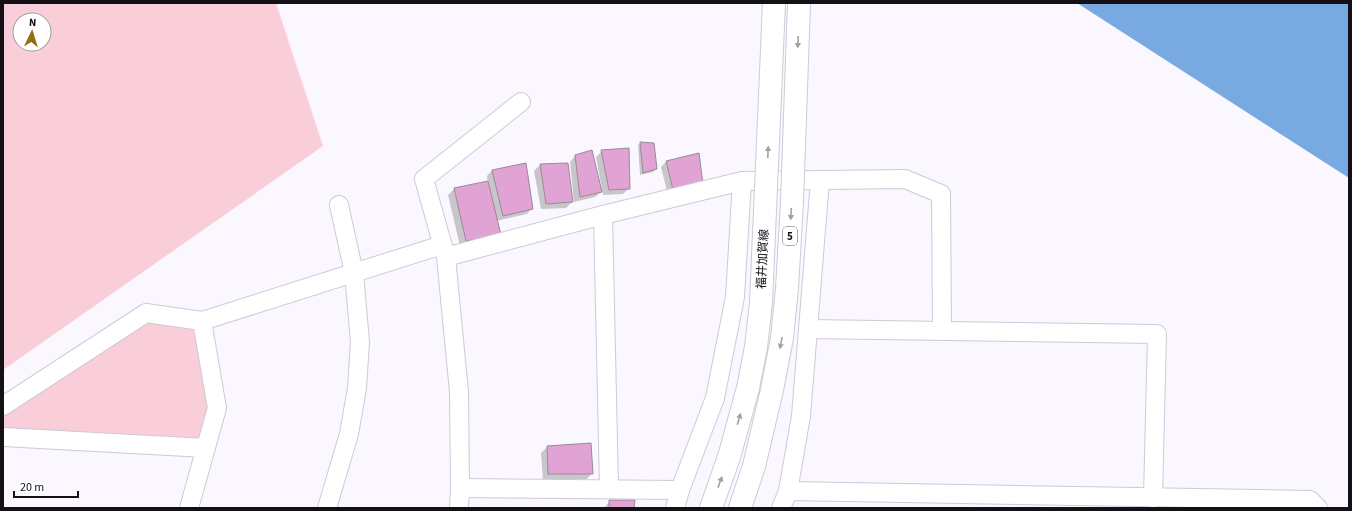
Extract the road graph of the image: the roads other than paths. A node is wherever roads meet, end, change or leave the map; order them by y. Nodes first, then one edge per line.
1 (774, 3) edge
2 (799, 3) edge
3 (521, 102) dead end
4 (820, 180) junction
5 (742, 181) junction
6 (338, 205) dead end
7 (604, 214) junction
8 (444, 251) junction
9 (354, 273) junction
10 (202, 321) junction
11 (808, 329) junction
12 (942, 331) junction
13 (3, 406) edge
14 (3, 437) edge
15 (206, 448) junction
16 (460, 488) junction
17 (609, 488) junction
18 (680, 490) junction
19 (788, 491) junction
20 (1153, 498) junction
21 (852, 500) edge
22 (1022, 502) edge
23 (1173, 503) edge
24 (189, 508) edge
25 (327, 508) edge
26 (459, 508) edge
27 (674, 508) edge
28 (711, 508) edge
29 (740, 508) edge
30 (780, 508) edge
31 (1318, 508) edge

28 -> 1 main road, 福井加賀線, bridge
2 -> 29 main road, 5, bridge
3 - 8 street
4 - 5 street
4 - 11 street
4 - 12 street
5 - 7 street
5 - 18 street
6 - 9 street
7 - 8 street
7 - 17 street
8 - 9 street
8 - 16 street
9 - 10 street
9 - 25 street
10 - 13 street
10 - 15 street
11 - 12 street
11 - 19 street
12 - 20 street
14 - 15 street
15 - 24 street
16 - 17 street
16 - 26 street
17 - 18 street
18 - 27 street
19 - 21 street
19 - 30 street
20 - 22 street
20 - 23 street
21 - 22 street
23 - 31 street

